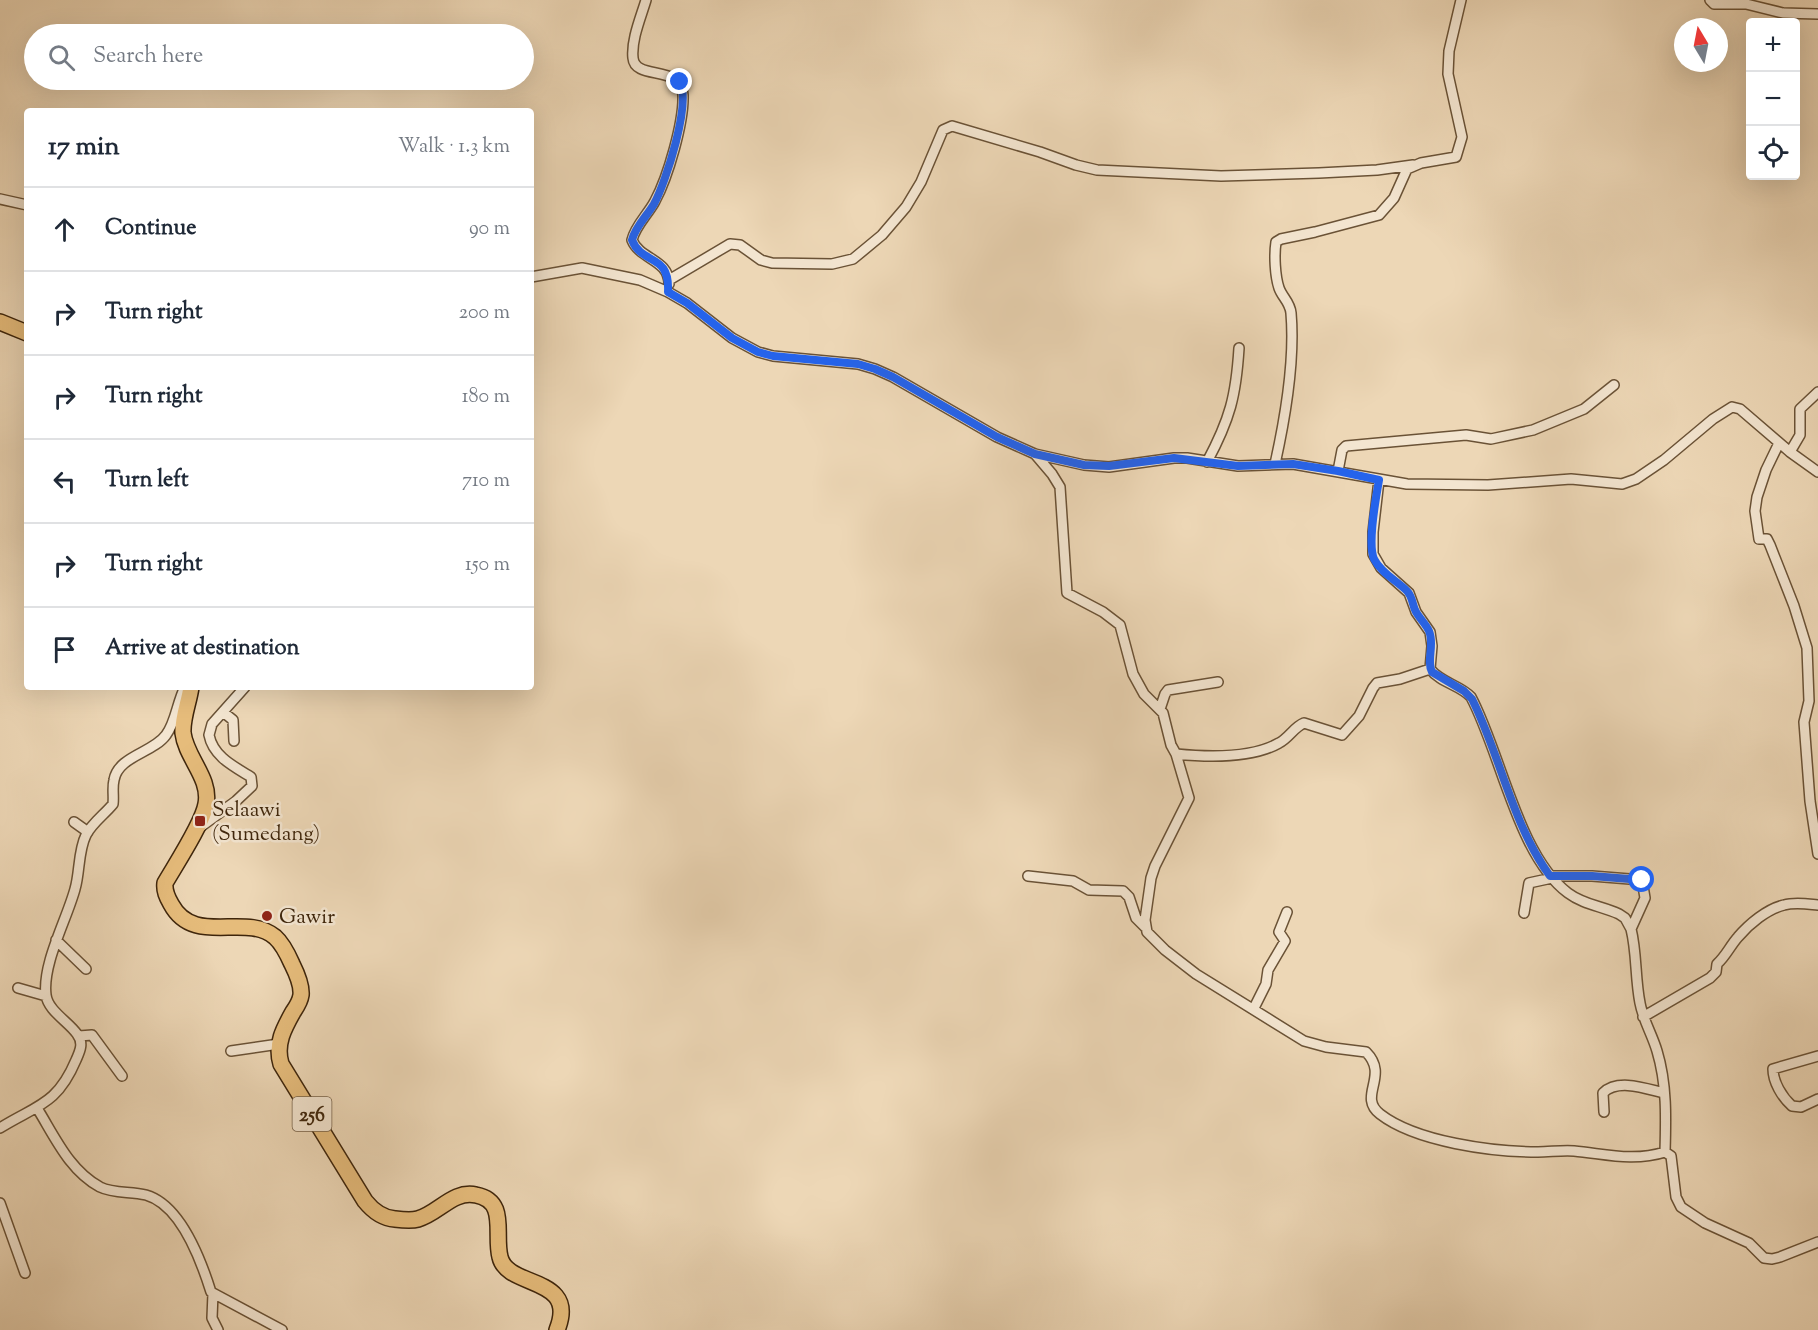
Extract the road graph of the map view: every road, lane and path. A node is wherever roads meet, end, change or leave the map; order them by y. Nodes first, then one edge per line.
1 (646, 0) edge
2 (1461, 0) edge
3 (1710, 0) edge
4 (1818, 14) edge
5 (1413, 165) junction
6 (0, 199) edge
7 (24, 204) edge
8 (534, 276) edge
9 (669, 280) junction
10 (668, 292) junction
11 (0, 322) edge
12 (24, 332) edge
13 (1239, 348) dead end
14 (1614, 385) dead end
15 (1818, 392) edge
16 (1779, 443) junction
17 (1790, 452) junction
18 (1035, 454) junction
19 (1207, 462) junction
20 (1275, 464) junction
21 (1338, 471) junction
22 (1818, 472) edge
23 (1379, 480) junction
24 (1430, 669) junction
25 (1218, 682) dead end
26 (183, 690) edge
27 (190, 690) edge
28 (242, 690) edge
29 (1160, 709) junction
30 (223, 712) junction
31 (234, 741) dead end
32 (1176, 754) junction
33 (74, 822) dead end
34 (88, 832) junction
35 (193, 833) junction
36 (1818, 854) edge
37 (1028, 876) dead end
38 (1551, 877) junction
39 (1818, 905) edge
40 (1287, 912) dead end
41 (1524, 913) dead end
42 (1145, 927) junction
43 (1631, 929) junction
44 (56, 940) junction
45 (86, 969) dead end
46 (18, 988) dead end
47 (46, 996) junction
48 (1254, 1008) junction
49 (1643, 1017) junction
50 (79, 1036) junction
51 (279, 1044) junction
52 (231, 1051) dead end
53 (1818, 1056) edge
54 (122, 1076) dead end
55 (1664, 1093) junction
56 (1818, 1099) edge
57 (37, 1108) junction
58 (1604, 1112) dead end
59 (0, 1128) edge
60 (1665, 1152) junction
61 (0, 1203) edge
62 (1818, 1242) edge
63 (24, 1273) dead end
64 (213, 1293) junction
65 (218, 1330) edge
66 (282, 1330) edge
67 (557, 1330) edge

1 - 9 street
2 - 5 street
3 - 4 street
5 - 9 street
5 - 20 street
6 - 7 street
8 - 10 street
9 - 10 street
10 - 18 street
11 - 12 main road
13 - 19 street
14 - 21 street
15 - 17 street
16 - 17 street
16 - 23 street
16 - 36 street
17 - 22 street
18 - 19 street
18 - 29 street
19 - 20 street
20 - 21 street
21 - 23 street
23 - 24 street
24 - 32 street
24 - 38 street
25 - 29 street
26 - 34 street
27 - 35 main road
28 - 30 street
29 - 32 street
30 - 31 street
30 - 35 street
32 - 42 street
33 - 34 street
34 - 44 street
35 - 51 main road
37 - 42 street
38 - 41 street
38 - 43 street
38 - 43 street
39 - 49 street
40 - 48 street
42 - 48 street
43 - 49 street
44 - 45 street
44 - 47 street
46 - 47 street
47 - 50 street
48 - 60 street
49 - 55 street
50 - 54 street
50 - 57 street
51 - 52 street
51 - 67 main road, 256
53 - 56 street
55 - 58 street
55 - 60 street
57 - 59 street
57 - 64 street
60 - 62 street
61 - 63 street
64 - 65 street
64 - 66 street

